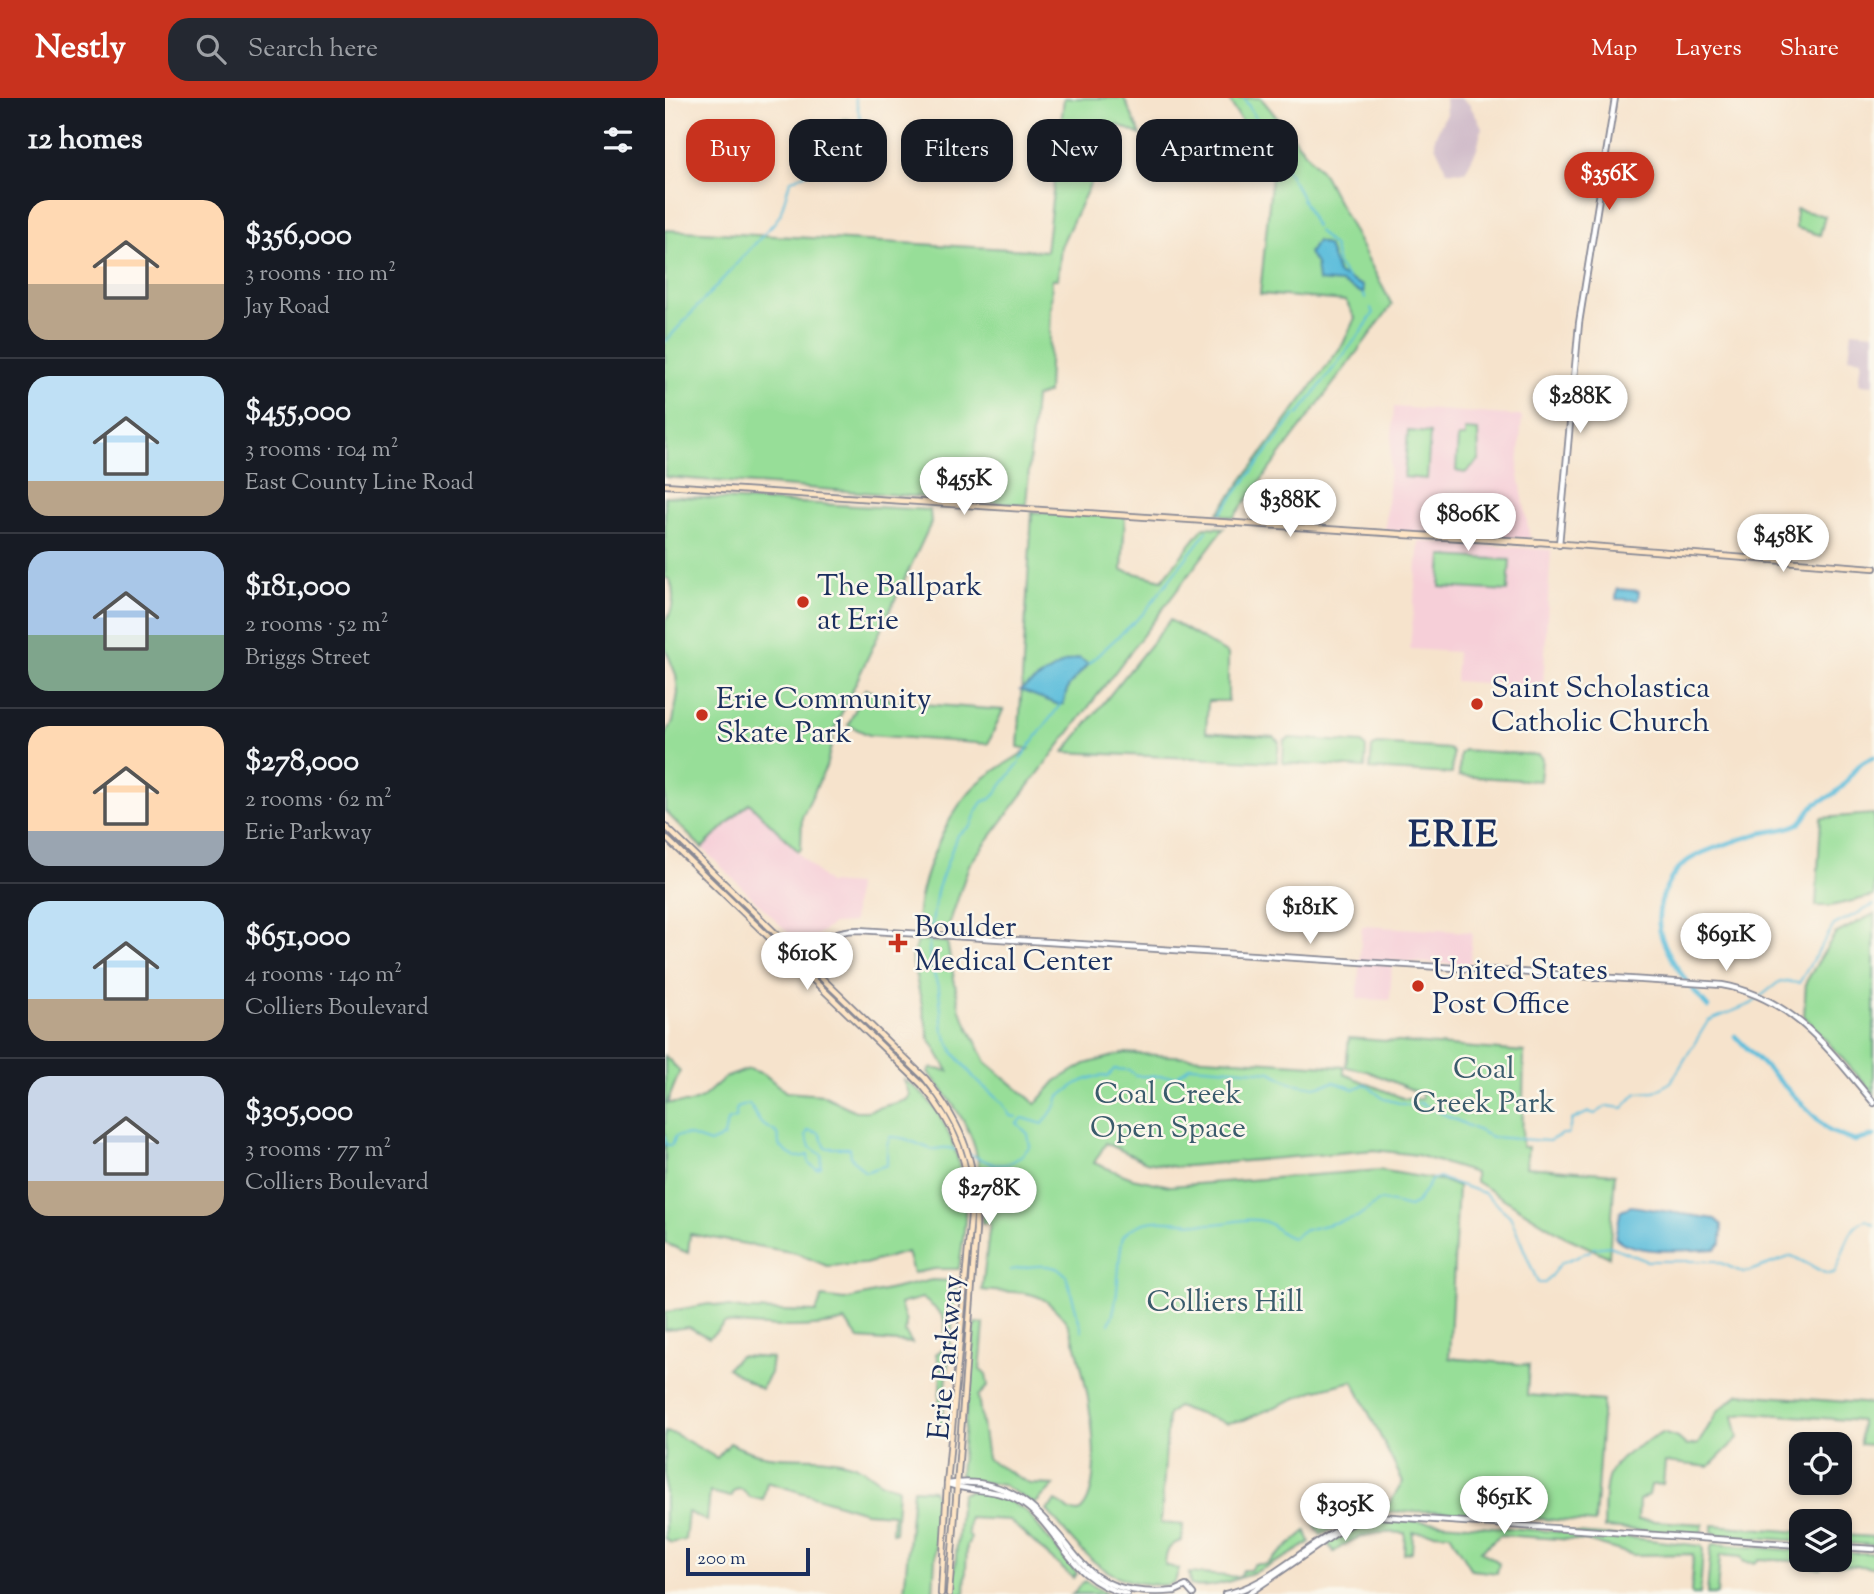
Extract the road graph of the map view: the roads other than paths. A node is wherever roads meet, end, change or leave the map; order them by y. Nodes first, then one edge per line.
1 (1615, 98) edge
2 (665, 485) edge
3 (1559, 545) junction
4 (1874, 568) edge
5 (665, 826) edge
6 (665, 837) edge
7 (800, 956) junction
8 (795, 962) junction
9 (1874, 1103) edge
10 (972, 1179) junction
11 (947, 1484) junction
12 (956, 1485) junction
13 (1357, 1521) junction
14 (1789, 1544) edge
15 (1852, 1548) edge
16 (1874, 1549) edge
17 (1174, 1592) edge
18 (1193, 1593) edge
19 (941, 1594) edge
20 (949, 1594) edge
21 (1127, 1594) edge
22 (1200, 1594) edge
23 (1225, 1594) edge
24 (1248, 1594) edge

1 - 3 street
2 - 3 main road
3 - 4 main road
5 - 7 main road, Erie Parkway
6 - 8 main road, Erie Parkway
7 - 8 street
7 - 9 street
7 - 10 main road, Erie Parkway
8 - 10 main road, Erie Parkway
10 - 11 main road, Erie Parkway
10 - 12 main road, Erie Parkway
11 - 12 street
11 - 19 main road, Erie Parkway
12 - 17 street
12 - 20 main road, Erie Parkway
12 - 21 street
13 - 14 street
13 - 23 street
13 - 24 street
15 - 16 street
17 - 18 street
18 - 22 street

